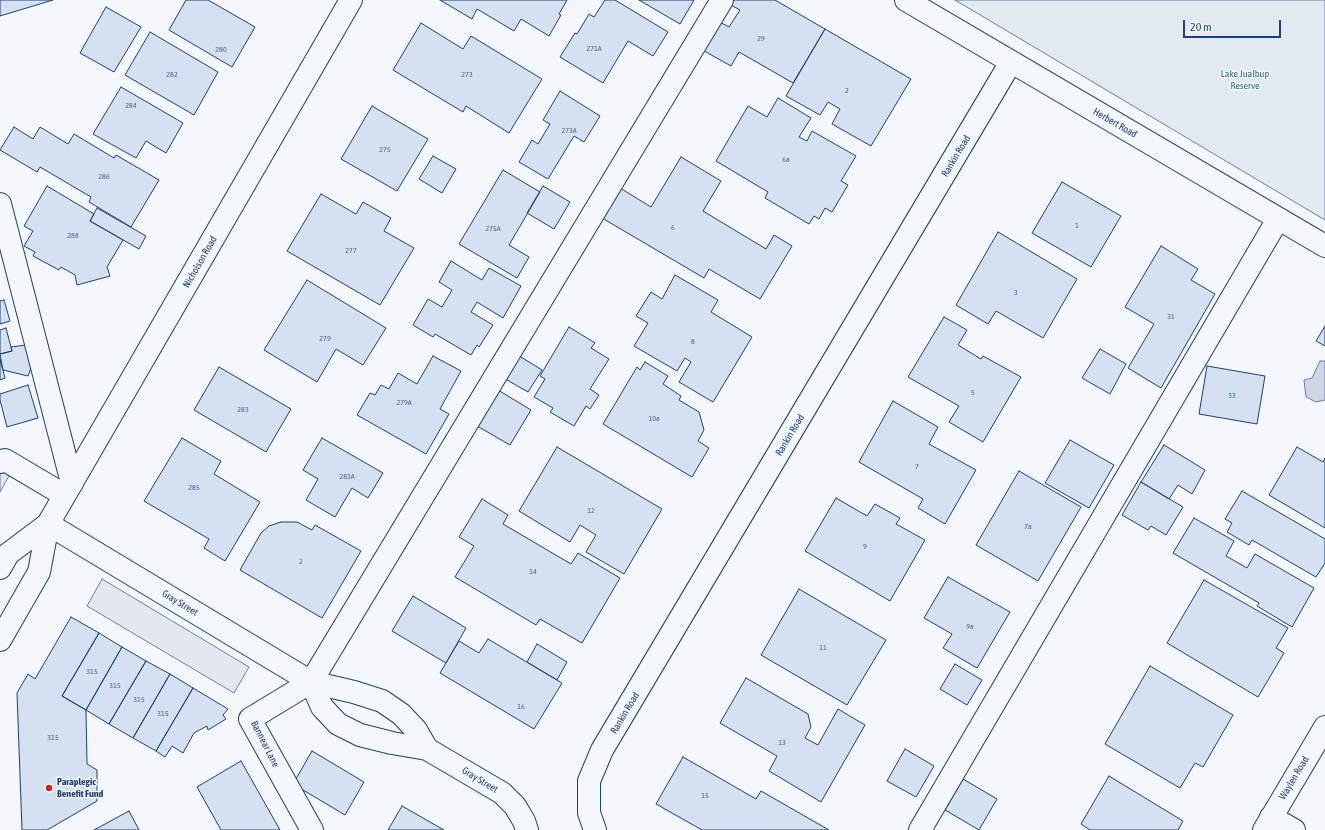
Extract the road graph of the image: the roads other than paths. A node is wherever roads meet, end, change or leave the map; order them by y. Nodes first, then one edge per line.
1 (351, 0) edge
2 (722, 0) edge
3 (906, 0) edge
4 (1012, 62) junction
5 (0, 204) edge
6 (1278, 219) junction
7 (1325, 246) edge
8 (0, 462) edge
9 (68, 489) junction
10 (48, 524) junction
11 (0, 568) edge
12 (0, 640) edge
13 (311, 682) junction
14 (1325, 726) edge
15 (427, 749) junction
16 (592, 822) edge
17 (1268, 823) edge
18 (526, 826) edge
19 (312, 830) edge
20 (920, 830) edge
21 (1294, 830) edge

1 - 9 street, Nicholson Road
2 - 13 street
3 - 4 street, Herbert Road
4 - 6 street, Herbert Road
4 - 16 street, Rankin Road
5 - 9 street
6 - 7 street, Herbert Road
6 - 20 street
8 - 9 street
9 - 10 street, Nicholson Road
10 - 11 street, Nicholson Road
10 - 12 street, Nicholson Road
10 - 13 street, Gray Street
13 - 15 street, Gray Street
13 - 15 street, Gray Street
13 - 19 street, Bannear Lane
14 - 17 street, Waylen Road
15 - 18 street, Gray Street
17 - 21 street

